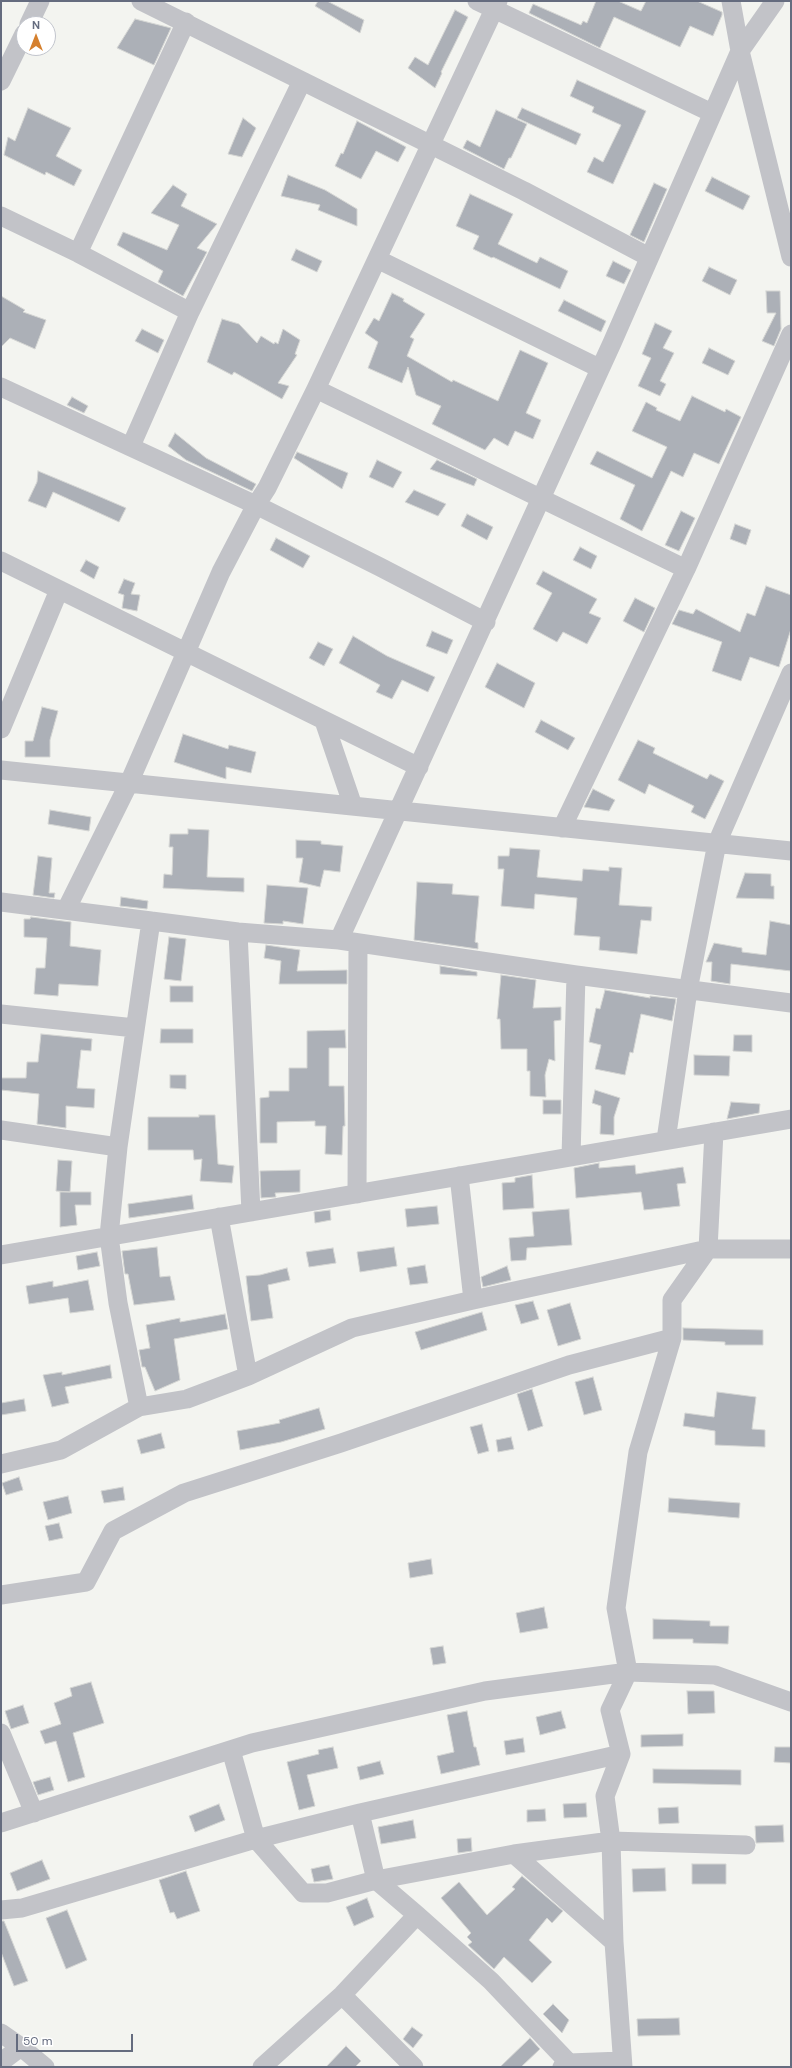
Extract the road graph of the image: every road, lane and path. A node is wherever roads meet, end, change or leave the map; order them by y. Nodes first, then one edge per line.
1 (40, 1) edge
2 (141, 1) edge
3 (477, 1) edge
4 (731, 1) edge
5 (774, 1) edge
6 (496, 5) edge
7 (33, 16) edge
8 (186, 22) junction
9 (16, 51) edge
10 (740, 51) junction
11 (302, 81) junction
12 (1, 82) edge
13 (712, 113) junction
14 (430, 145) junction
15 (1, 216) edge
16 (78, 253) junction
17 (791, 257) edge
18 (377, 258) junction
19 (649, 258) junction
20 (190, 312) junction
21 (791, 334) edge
22 (599, 368) junction
23 (1, 387) edge
24 (316, 389) junction
25 (131, 446) junction
26 (540, 498) junction
27 (256, 506) junction
28 (1, 561) edge
29 (686, 569) junction
30 (59, 590) junction
31 (486, 622) junction
32 (187, 653) junction
33 (791, 673) edge
34 (324, 721) junction
35 (1, 729) edge
36 (420, 767) junction
37 (1, 770) edge
38 (129, 784) junction
39 (353, 806) junction
40 (400, 811) junction
41 (562, 828) junction
42 (717, 843) junction
43 (791, 851) edge
44 (1, 902) edge
45 (66, 910) junction
46 (151, 921) junction
47 (238, 932) junction
48 (349, 942) junction
49 (576, 975) junction
50 (688, 990) junction
51 (791, 1003) edge
52 (1, 1014) edge
53 (135, 1028) junction
54 (791, 1118) edge
55 (1, 1130) edge
56 (714, 1132) junction
57 (666, 1140) junction
58 (118, 1147) junction
59 (571, 1156) junction
60 (459, 1176) junction
61 (357, 1194) junction
62 (251, 1212) junction
63 (219, 1217) junction
64 (109, 1236) junction
65 (708, 1249) junction
66 (791, 1249) edge
67 (1, 1255) edge
68 (473, 1300) junction
69 (672, 1338) junction
70 (248, 1376) junction
71 (139, 1407) junction
72 (1, 1464) edge
73 (1, 1595) edge
74 (628, 1672) junction
75 (791, 1702) edge
76 (1, 1733) edge
77 (232, 1750) junction
78 (622, 1754) junction
79 (34, 1813) junction
80 (360, 1813) junction
81 (1, 1823) edge
82 (256, 1839) junction
83 (611, 1841) junction
84 (746, 1845) dead end
85 (514, 1854) junction
86 (376, 1880) junction
87 (1, 1910) edge
88 (418, 1915) junction
89 (614, 1942) junction
90 (342, 1995) junction
91 (1, 2033) edge
92 (21, 2047) junction
93 (1, 2062) edge
94 (622, 2064) edge
95 (565, 2065) edge
96 (45, 2067) edge
97 (262, 2067) edge
98 (414, 2067) edge

1 - 7 street
2 - 8 street
3 - 6 street
4 - 10 street
5 - 10 street
6 - 13 street
6 - 14 street
8 - 11 street
8 - 16 street
9 - 12 street
10 - 13 street
10 - 17 street
11 - 14 street
11 - 20 street
13 - 19 street
14 - 18 street
14 - 19 street
15 - 16 street
16 - 20 street
18 - 22 street
18 - 24 street
19 - 22 street
20 - 25 street
21 - 29 street
22 - 26 street
23 - 25 street
24 - 26 street
24 - 27 street
25 - 27 street
26 - 29 street
26 - 31 street
27 - 31 street
27 - 32 street
28 - 30 street
29 - 41 street
30 - 32 street
30 - 35 street
31 - 36 street
32 - 34 street
32 - 38 street
33 - 42 street
34 - 36 street
34 - 39 street
36 - 40 street
37 - 38 street
38 - 39 street
38 - 45 street
39 - 40 street
40 - 41 street
40 - 48 street
41 - 42 street
42 - 43 street
42 - 50 street
44 - 45 street
45 - 46 street
46 - 47 street
46 - 53 street
47 - 48 street
47 - 62 street
48 - 49 street
48 - 61 street
49 - 50 street
49 - 59 street
50 - 51 street
50 - 57 street
52 - 53 street
53 - 58 street
54 - 56 street
55 - 58 street
56 - 57 street
56 - 65 street
57 - 59 street
58 - 64 street
59 - 60 street
60 - 61 street
60 - 68 street
61 - 62 street
62 - 63 street
63 - 64 street
63 - 70 street
64 - 67 street
64 - 71 street
65 - 66 street
65 - 68 street
65 - 69 street
68 - 70 street
69 - 73 street
69 - 74 street
70 - 71 street
71 - 72 street
74 - 75 street
74 - 77 street
74 - 78 street
76 - 79 street
77 - 79 street
77 - 82 street
78 - 80 street
78 - 83 street
79 - 81 street
80 - 82 street
80 - 86 street
82 - 86 street
82 - 87 street
83 - 84 street
83 - 85 street
83 - 89 street
85 - 86 street
85 - 89 street
86 - 88 street
88 - 90 street
88 - 95 street
89 - 94 street
90 - 97 street
90 - 98 street
91 - 92 street
92 - 93 street
92 - 96 street
94 - 95 street

